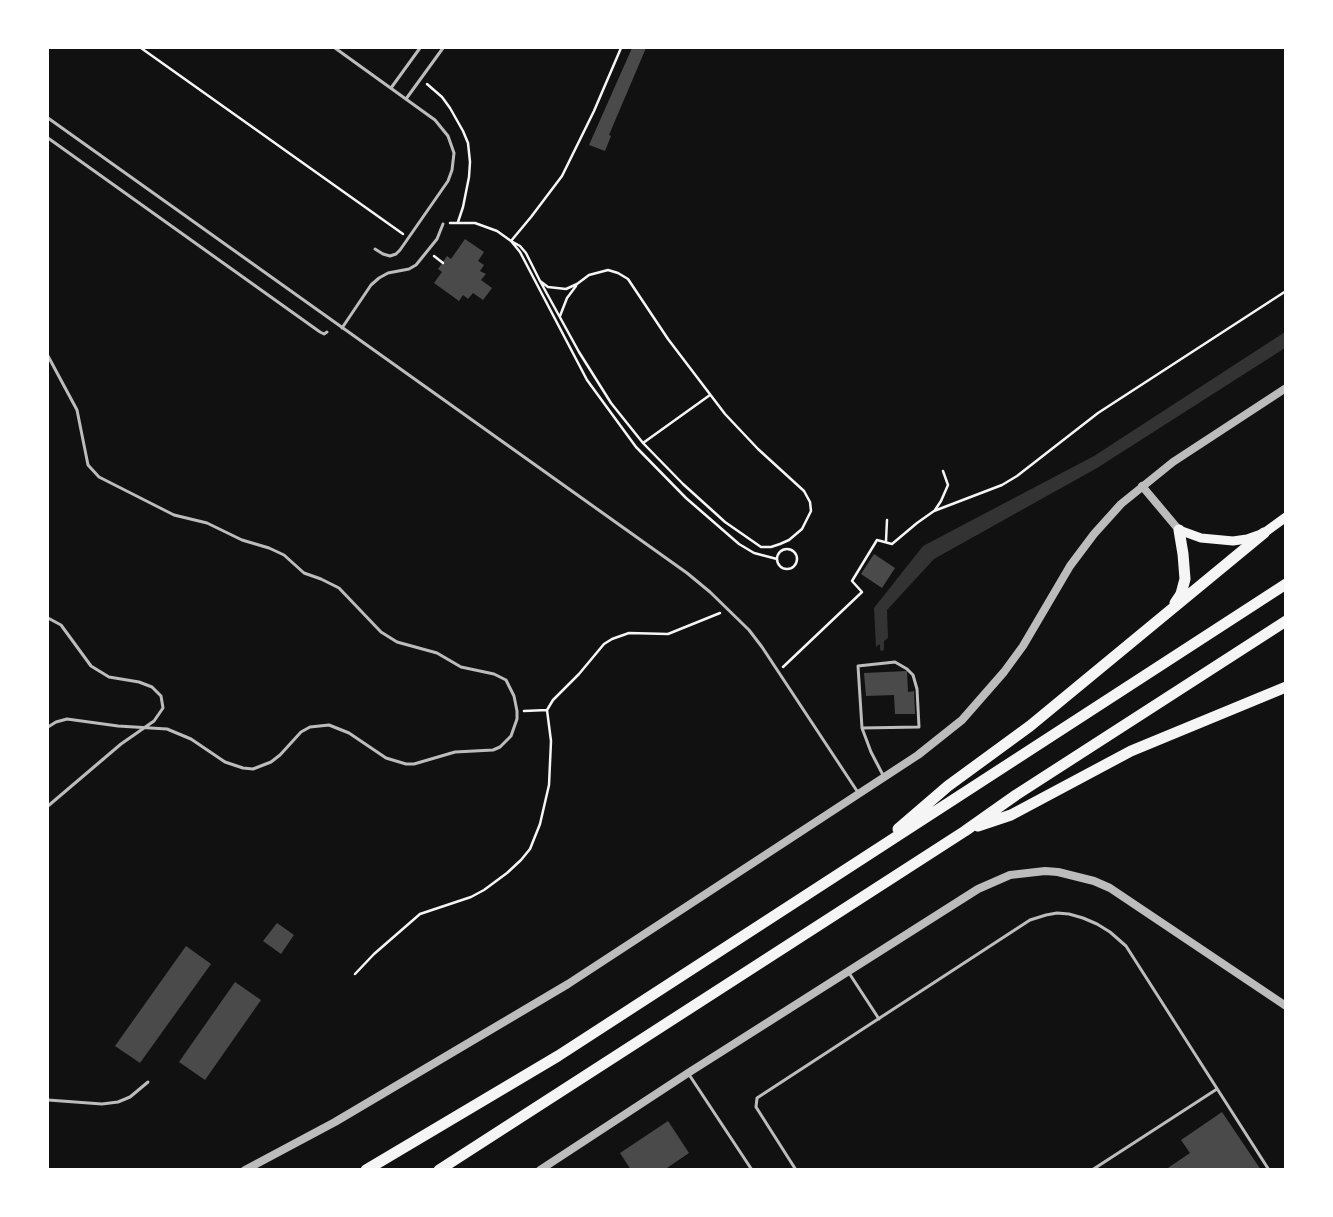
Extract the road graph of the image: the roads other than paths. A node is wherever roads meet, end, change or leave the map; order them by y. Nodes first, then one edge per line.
1 (335, 48) edge
2 (420, 48) edge
3 (443, 48) edge
4 (391, 88) junction
5 (406, 99) junction
6 (48, 118) edge
7 (48, 138) edge
8 (443, 224) road end
9 (375, 249) dead end
10 (342, 328) junction
11 (327, 332) dead end
12 (48, 356) edge
13 (1286, 388) edge
14 (1142, 486) junction
15 (1286, 517) edge
16 (1179, 530) junction
17 (1264, 533) junction
18 (1286, 584) edge
19 (1170, 611) junction
20 (48, 618) edge
21 (1286, 620) edge
22 (1286, 687) edge
23 (48, 727) edge
24 (146, 727) junction
25 (862, 728) junction
26 (884, 778) junction
27 (860, 794) junction
28 (48, 806) edge
29 (965, 831) junction
30 (864, 858) junction
31 (849, 972) junction
32 (1286, 1006) edge
33 (879, 1018) junction
34 (688, 1073) junction
35 (148, 1082) dead end
36 (1217, 1088) junction
37 (48, 1100) edge
38 (245, 1170) edge
39 (366, 1170) edge
40 (439, 1170) edge
41 (540, 1170) edge
42 (752, 1170) edge
43 (796, 1170) edge
44 (1092, 1170) edge
45 (1269, 1170) edge

1 - 4 lane
2 - 4 lane
3 - 5 lane
4 - 5 lane
5 - 9 lane
6 - 10 lane
7 - 11 lane
8 - 10 lane
10 - 27 lane
12 - 24 lane
13 - 14 street
14 - 16 street
14 - 26 street
15 - 17 main road
16 - 17 main road
16 - 19 highway
17 - 19 highway
18 - 30 highway
19 - 30 highway
20 - 24 lane
21 - 29 highway
22 - 29 highway
23 - 24 lane
24 - 28 lane
25 - 25 lane
25 - 26 lane
26 - 27 street
27 - 38 street
29 - 40 highway
30 - 39 highway
31 - 32 street
31 - 33 lane
31 - 34 street
33 - 36 lane
33 - 43 lane
34 - 41 street
34 - 42 lane
35 - 37 lane
36 - 44 lane
36 - 45 lane

